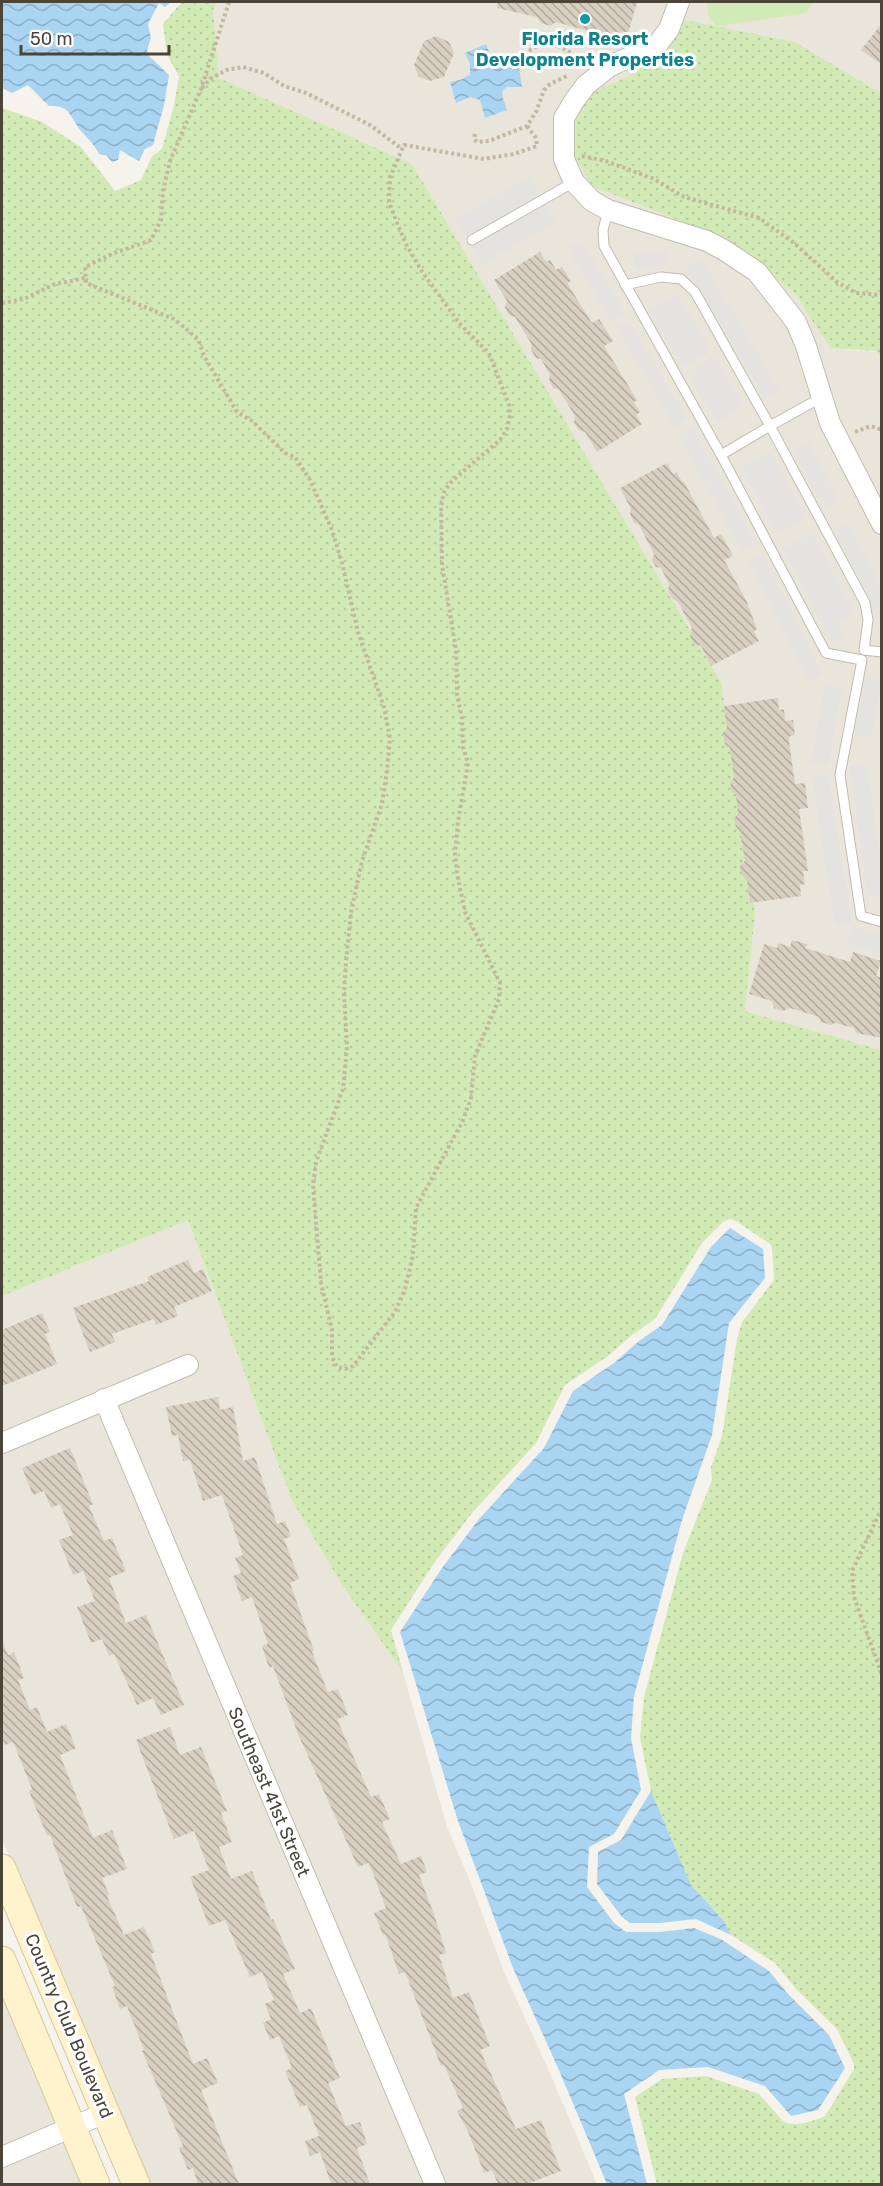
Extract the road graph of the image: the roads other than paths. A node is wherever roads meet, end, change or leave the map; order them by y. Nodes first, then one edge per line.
1 (679, 2) edge
2 (574, 182) junction
3 (608, 210) junction
4 (472, 240) dead end
5 (625, 285) junction
6 (822, 398) junction
7 (770, 426) junction
8 (721, 455) junction
9 (882, 524) edge
10 (864, 650) junction
11 (882, 652) edge
12 (862, 660) junction
13 (882, 922) edge
14 (188, 1365) dead end
15 (104, 1399) junction
16 (2, 1443) edge
17 (2, 1868) edge
18 (2, 1960) edge
19 (105, 2113) junction
20 (72, 2127) junction
21 (2, 2157) edge
22 (96, 2184) edge
23 (136, 2184) edge
24 (435, 2184) edge

1 - 2 street
2 - 3 street
2 - 4 lane
3 - 5 lane
3 - 6 street
5 - 7 lane
5 - 8 lane
6 - 7 lane
6 - 9 street
7 - 8 lane
7 - 10 lane
8 - 12 lane
10 - 11 lane
10 - 12 lane
12 - 13 lane
14 - 15 street
15 - 16 street
15 - 24 street, Southeast 41st Street
17 - 19 main road, Country Club Boulevard
18 - 20 main road, Country Club Boulevard
19 - 20 street
19 - 23 main road, Country Club Boulevard
20 - 21 street
20 - 22 main road, Country Club Boulevard

